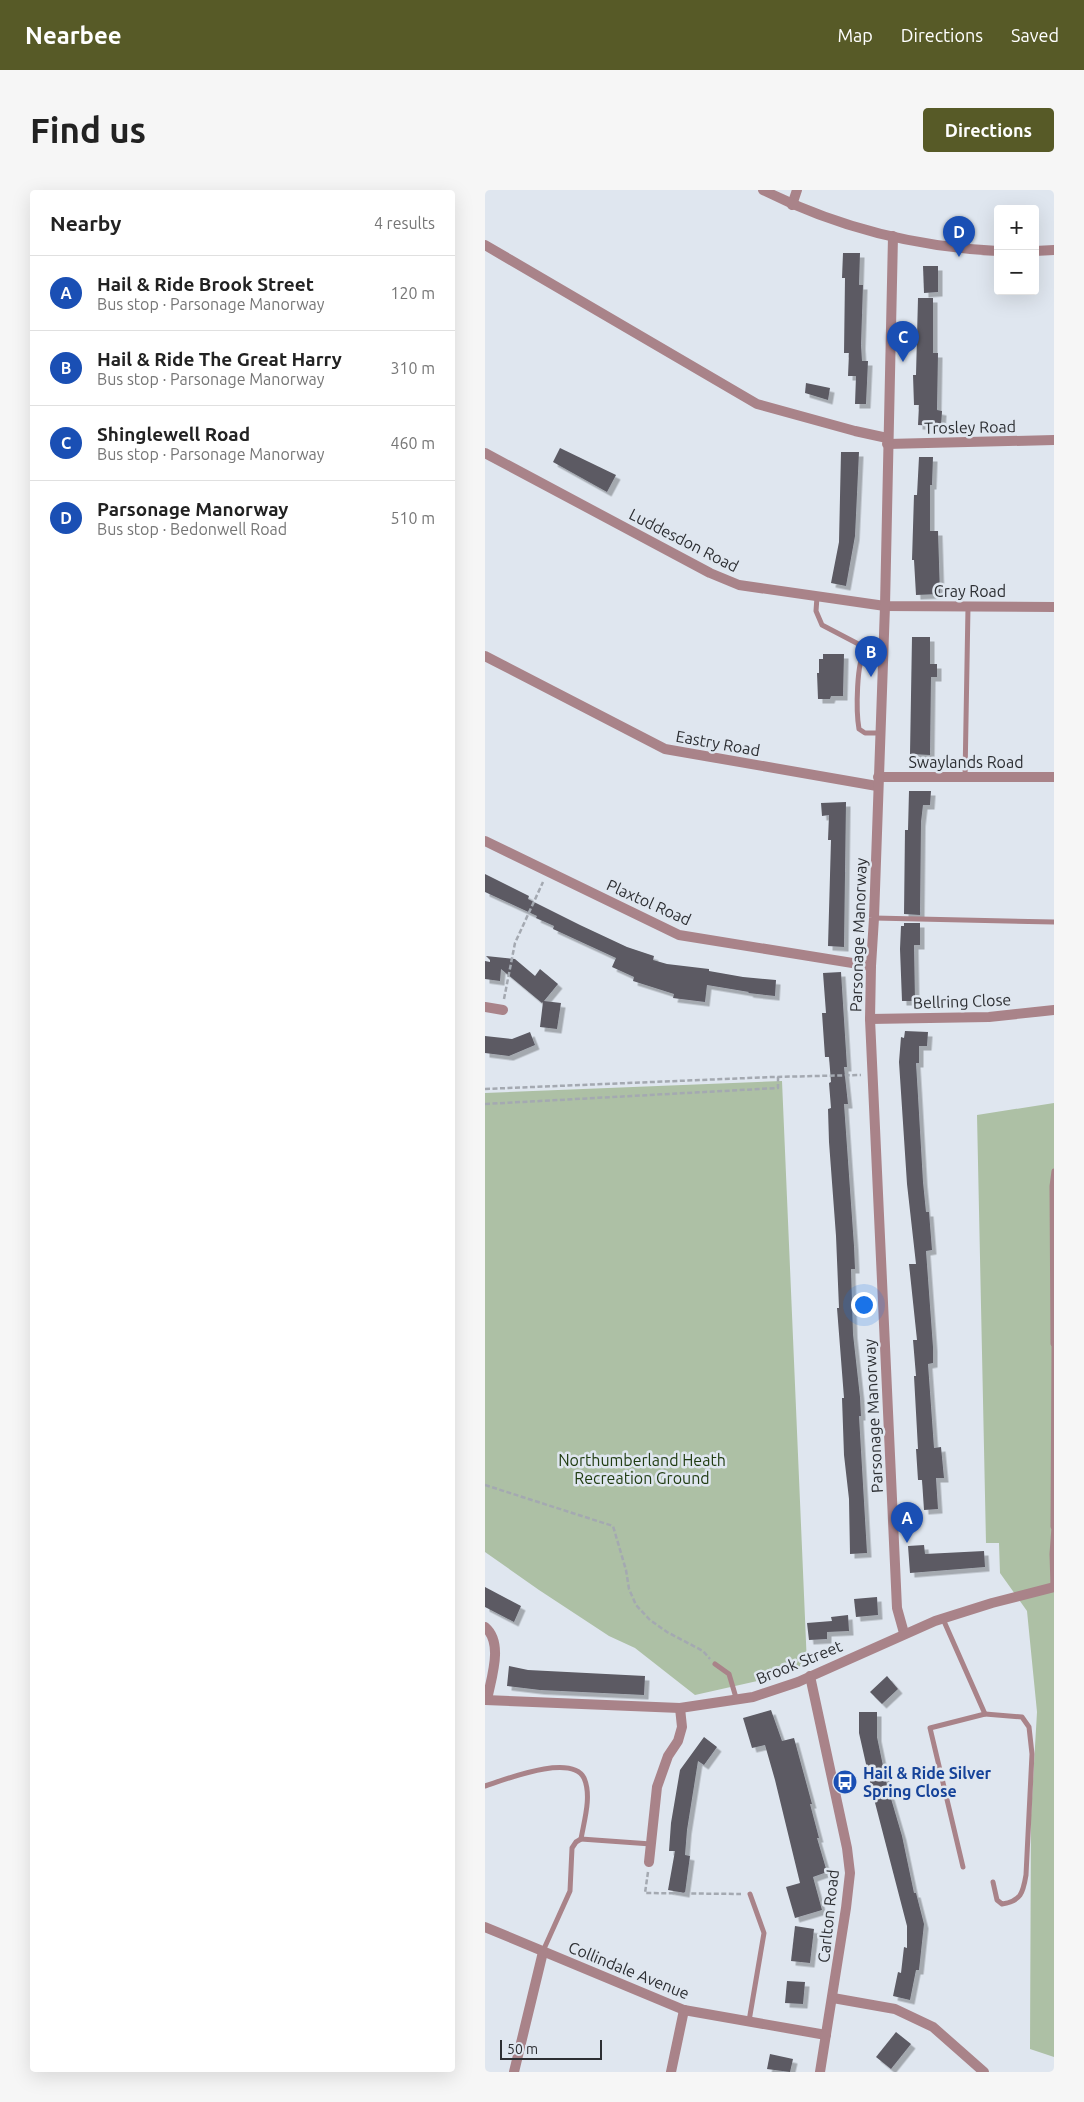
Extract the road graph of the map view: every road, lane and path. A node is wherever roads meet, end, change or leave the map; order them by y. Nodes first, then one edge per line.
1 (763, 190) edge
2 (797, 190) edge
3 (792, 205) junction
4 (893, 236) junction
5 (485, 245) edge
6 (1054, 250) edge
7 (994, 251) edge
8 (1039, 251) edge
9 (1054, 440) edge
10 (887, 441) junction
11 (485, 453) edge
12 (817, 595) junction
13 (885, 606) junction
14 (968, 606) junction
15 (1054, 607) edge
16 (866, 648) junction
17 (884, 648) junction
18 (485, 656) edge
19 (881, 733) junction
20 (1054, 777) edge
21 (965, 778) junction
22 (878, 782) junction
23 (485, 841) edge
24 (547, 872) junction
25 (874, 918) junction
26 (1054, 922) edge
27 (871, 966) junction
28 (485, 1007) edge
29 (503, 1010) joint
30 (1054, 1010) edge
31 (870, 1019) junction
32 (873, 1075) junction
33 (778, 1076) junction
34 (485, 1089) edge
35 (485, 1104) edge
36 (1054, 1171) edge
37 (1053, 1344) edge
38 (485, 1485) edge
39 (1053, 1527) edge
40 (1054, 1588) edge
41 (943, 1618) junction
42 (485, 1627) edge
43 (904, 1633) junction
44 (715, 1664) joint
45 (810, 1676) junction
46 (486, 1700) edge
47 (737, 1701) junction
48 (680, 1708) junction
49 (985, 1714) junction
50 (485, 1786) edge
51 (581, 1839) junction
52 (651, 1844) junction
53 (649, 1862) joint
54 (963, 1868) dead end
55 (993, 1882) dead end
56 (749, 1894) joint
57 (485, 1927) edge
58 (543, 1952) junction
59 (833, 1998) junction
60 (684, 2010) junction
61 (749, 2022) junction
62 (826, 2035) junction
63 (514, 2072) edge
64 (671, 2072) edge
65 (820, 2072) edge
66 (984, 2072) edge

1 - 3 street
2 - 3 street
3 - 4 street
4 - 7 street
4 - 10 street, Parsonage Manorway
5 - 10 street, Trosley Road
6 - 8 street
9 - 10 street, Trosley Road
10 - 13 street, Parsonage Manorway
11 - 12 street, Luddesdon Road
12 - 13 street, Luddesdon Road
12 - 16 lane
13 - 14 street, Cray Road
13 - 17 street, Parsonage Manorway
14 - 15 street, Cray Road
14 - 21 lane
16 - 17 lane
16 - 19 lane
17 - 19 street, Parsonage Manorway
18 - 22 street, Eastry Road
19 - 22 street, Parsonage Manorway
20 - 21 street, Swaylands Road
21 - 22 street, Swaylands Road
22 - 25 street, Parsonage Manorway
23 - 24 street, Plaxtol Road
24 - 27 street, Plaxtol Road
24 - 29 path
25 - 26 lane
25 - 27 street, Parsonage Manorway
27 - 31 street, Parsonage Manorway
28 - 29 street
30 - 31 street, Bellring Close
31 - 32 street, Parsonage Manorway
32 - 33 path
32 - 43 street, Parsonage Manorway
33 - 34 path
33 - 35 path
36 - 37 lane
37 - 39 lane
38 - 44 path
39 - 40 lane
40 - 41 street, Brook Street
41 - 43 street, Brook Street
41 - 49 lane
42 - 46 street
43 - 45 street, Brook Street
44 - 47 lane
45 - 47 street, Brook Street
45 - 59 street, Carlton Road
46 - 48 street, Brook Street
47 - 48 street, Brook Street
48 - 52 street
49 - 54 lane
49 - 55 lane
50 - 51 lane
51 - 52 lane
51 - 58 lane
52 - 53 street
53 - 56 path
56 - 61 lane
57 - 58 street, Collindale Avenue
58 - 60 street, Collindale Avenue
58 - 63 street
59 - 62 street, Carlton Road
59 - 66 street
60 - 61 street, Collindale Avenue
60 - 64 street
61 - 62 street, Collindale Avenue
62 - 65 street, Carlton Road

